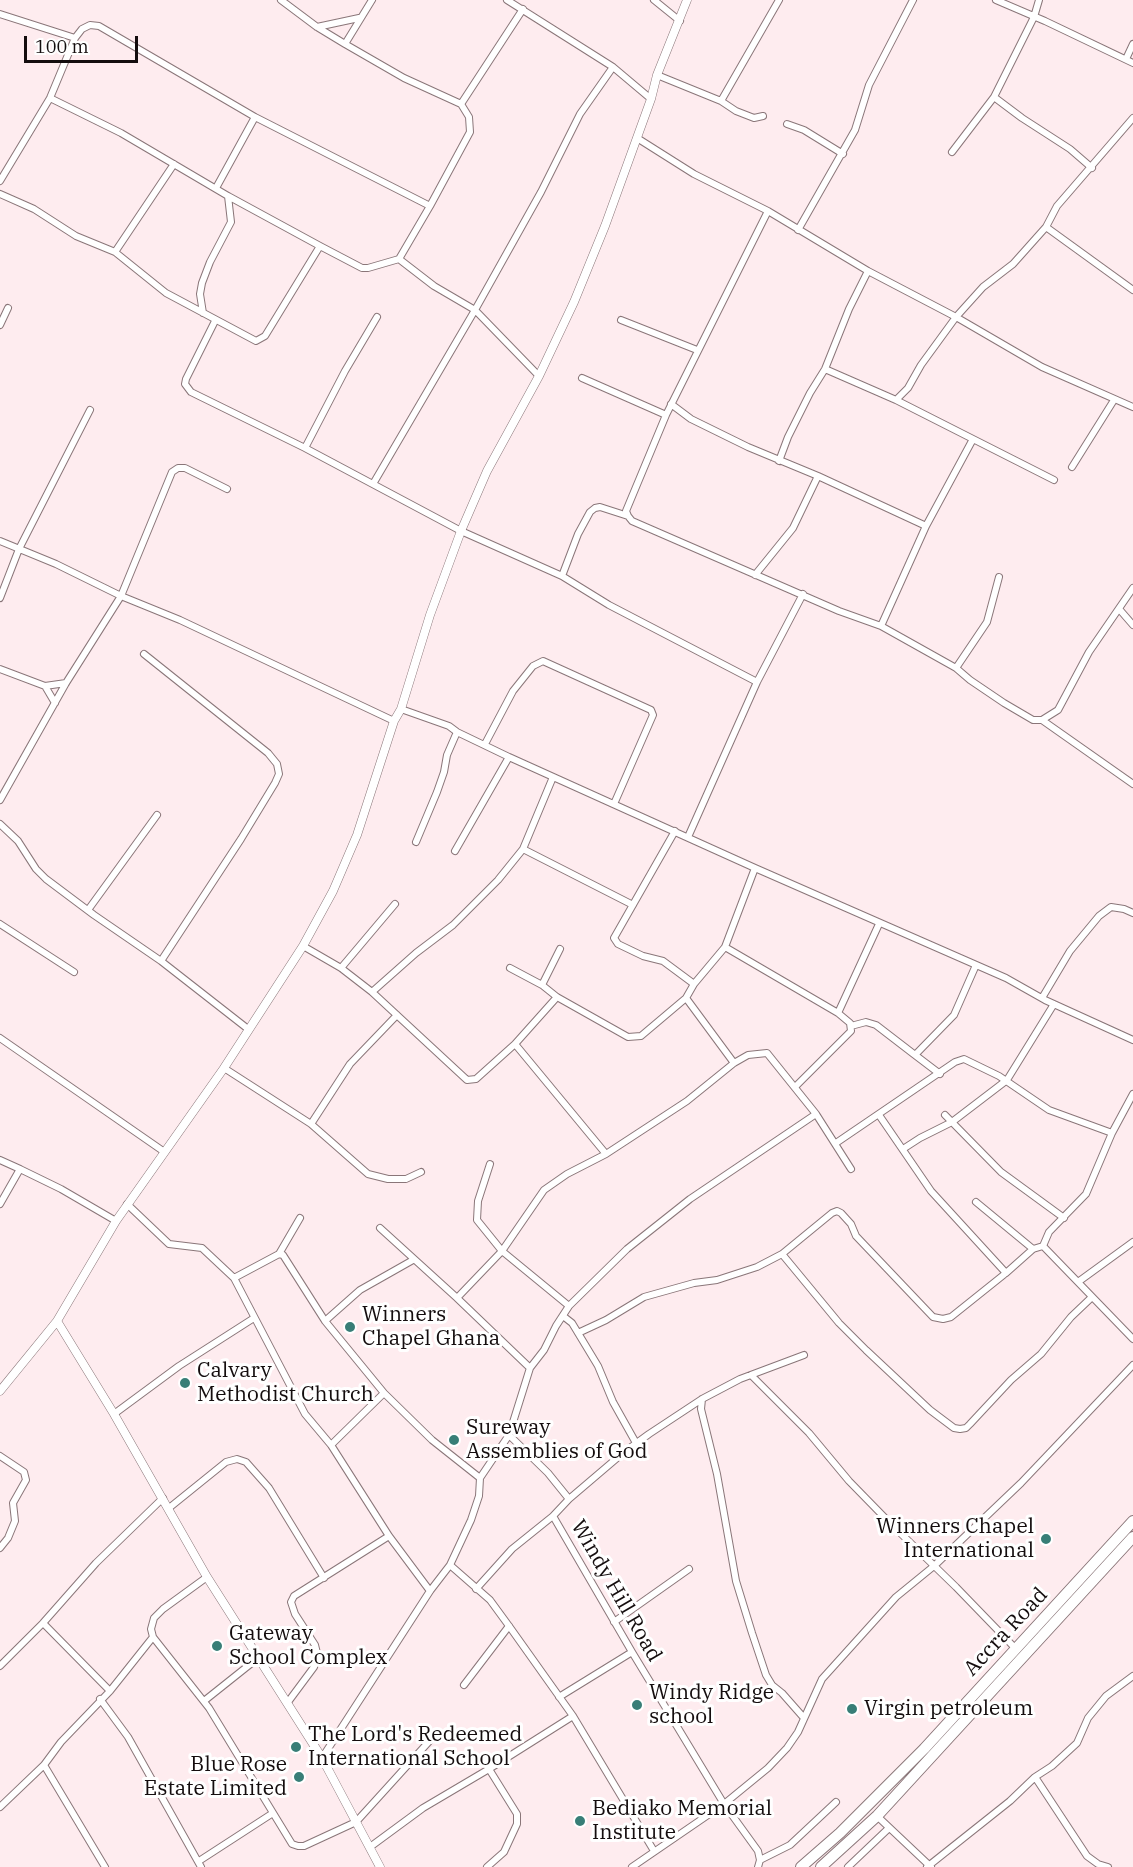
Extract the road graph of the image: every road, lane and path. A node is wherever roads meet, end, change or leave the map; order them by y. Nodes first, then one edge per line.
1 (281, 0) edge
2 (372, 0) edge
3 (507, 0) edge
4 (654, 0) edge
5 (687, 0) edge
6 (779, 0) edge
7 (913, 0) edge
8 (996, 0) edge
9 (1040, 0) edge
10 (522, 9) junction
11 (0, 14) edge
12 (1034, 17) junction
13 (359, 18) junction
14 (680, 21) junction
15 (317, 27) junction
16 (75, 38) junction
17 (345, 44) junction
18 (1133, 44) edge
19 (1126, 59) junction
20 (1133, 63) edge
21 (613, 67) junction
22 (657, 75) junction
23 (994, 97) junction
24 (51, 98) junction
25 (651, 99) junction
26 (721, 101) junction
27 (462, 104) junction
28 (762, 116) dead end
29 (255, 117) junction
30 (1133, 118) edge
31 (787, 124) dead end
32 (637, 138) junction
33 (952, 152) dead end
34 (843, 154) junction
35 (174, 164) junction
36 (1092, 168) junction
37 (0, 181) edge
38 (216, 188) junction
39 (0, 194) edge
40 (228, 196) junction
41 (430, 206) junction
42 (768, 210) junction
43 (1046, 227) junction
44 (798, 230) junction
45 (320, 246) junction
46 (115, 252) junction
47 (399, 259) junction
48 (868, 271) junction
49 (1133, 290) edge
50 (8, 308) dead end
51 (475, 310) junction
52 (203, 313) junction
53 (377, 317) dead end
54 (956, 317) junction
55 (621, 320) dead end
56 (215, 321) junction
57 (0, 325) edge
58 (697, 350) junction
59 (825, 369) junction
60 (539, 375) junction
61 (582, 378) dead end
62 (896, 400) junction
63 (1114, 400) junction
64 (671, 404) junction
65 (1133, 407) edge
66 (90, 410) dead end
67 (666, 415) junction
68 (973, 439) junction
69 (305, 448) junction
70 (779, 461) junction
71 (1072, 467) dead end
72 (818, 476) junction
73 (1054, 480) dead end
74 (373, 483) junction
75 (228, 489) dead end
76 (628, 516) junction
77 (926, 526) junction
78 (461, 531) junction
79 (0, 541) edge
80 (20, 549) junction
81 (755, 575) junction
82 (562, 576) junction
83 (999, 577) dead end
84 (1133, 588) edge
85 (803, 594) junction
86 (121, 596) junction
87 (0, 598) edge
88 (1120, 610) junction
89 (881, 626) junction
90 (1133, 626) edge
91 (144, 654) dead end
92 (956, 668) junction
93 (0, 669) edge
94 (757, 682) junction
95 (66, 683) junction
96 (45, 686) junction
97 (55, 703) junction
98 (401, 709) junction
99 (1042, 720) junction
100 (394, 721) junction
101 (458, 732) junction
102 (485, 744) junction
103 (509, 757) junction
104 (553, 777) junction
105 (1133, 784) edge
106 (0, 800) edge
107 (614, 804) junction
108 (157, 815) dead end
109 (0, 824) edge
110 (675, 831) junction
111 (688, 837) junction
112 (416, 842) dead end
113 (523, 849) junction
114 (455, 851) dead end
115 (755, 868) junction
116 (395, 904) dead end
117 (633, 905) junction
118 (88, 910) junction
119 (1133, 913) edge
120 (0, 924) edge
121 (879, 924) junction
122 (303, 946) junction
123 (725, 947) junction
124 (560, 949) dead end
125 (161, 961) junction
126 (976, 965) junction
127 (341, 968) junction
128 (510, 968) dead end
129 (74, 972) dead end
130 (694, 984) junction
131 (542, 985) junction
132 (372, 992) junction
133 (557, 996) junction
134 (686, 998) junction
135 (1042, 998) junction
136 (1054, 1004) junction
137 (838, 1013) junction
138 (397, 1015) junction
139 (851, 1026) junction
140 (248, 1029) junction
141 (0, 1038) edge
142 (1133, 1040) edge
143 (515, 1044) junction
144 (915, 1055) junction
145 (734, 1063) junction
146 (224, 1068) junction
147 (940, 1074) junction
148 (1006, 1080) junction
149 (795, 1088) junction
150 (1133, 1094) edge
151 (816, 1114) junction
152 (879, 1115) junction
153 (945, 1115) dead end
154 (952, 1122) junction
155 (311, 1124) junction
156 (1112, 1133) junction
157 (836, 1143) junction
158 (903, 1149) junction
159 (164, 1151) junction
160 (606, 1154) junction
161 (0, 1160) edge
162 (490, 1164) dead end
163 (20, 1169) junction
164 (851, 1169) dead end
165 (421, 1172) dead end
166 (976, 1202) dead end
167 (0, 1203) edge
168 (127, 1204) junction
169 (300, 1218) dead end
170 (1064, 1218) junction
171 (116, 1221) junction
172 (380, 1228) dead end
173 (1133, 1242) edge
174 (1043, 1246) junction
175 (1033, 1249) junction
176 (502, 1251) junction
177 (279, 1254) junction
178 (782, 1254) junction
179 (413, 1260) junction
180 (1006, 1274) junction
181 (234, 1278) junction
182 (1078, 1282) junction
183 (1092, 1297) junction
184 (457, 1298) junction
185 (569, 1306) junction
186 (563, 1316) junction
187 (254, 1318) junction
188 (57, 1321) junction
189 (325, 1321) junction
190 (578, 1333) junction
191 (1133, 1339) edge
192 (804, 1355) dead end
193 (1133, 1365) edge
194 (530, 1368) junction
195 (751, 1375) junction
196 (0, 1391) edge
197 (384, 1393) junction
198 (702, 1399) junction
199 (114, 1414) junction
200 (509, 1435) junction
201 (636, 1443) junction
202 (331, 1445) junction
203 (0, 1456) edge
204 (480, 1478) junction
205 (163, 1498) junction
206 (568, 1499) junction
207 (169, 1508) junction
208 (553, 1516) junction
209 (1133, 1521) edge
210 (389, 1536) junction
211 (1133, 1537) edge
212 (0, 1548) edge
213 (450, 1565) junction
214 (934, 1566) junction
215 (689, 1569) dead end
216 (207, 1577) junction
217 (324, 1578) junction
218 (476, 1589) junction
219 (430, 1591) junction
220 (614, 1622) junction
221 (43, 1623) junction
222 (509, 1626) junction
223 (153, 1637) junction
224 (1016, 1650) junction
225 (632, 1652) junction
226 (258, 1658) junction
227 (0, 1666) edge
228 (1133, 1676) edge
229 (464, 1684) dead end
230 (110, 1691) junction
231 (559, 1696) junction
232 (100, 1699) junction
233 (204, 1701) junction
234 (288, 1702) junction
235 (573, 1716) junction
236 (804, 1718) junction
237 (434, 1736) dead end
238 (322, 1758) junction
239 (44, 1766) junction
240 (489, 1769) junction
241 (1035, 1777) junction
242 (836, 1802) dead end
243 (724, 1804) junction
244 (0, 1807) edge
245 (273, 1813) junction
246 (877, 1816) junction
247 (356, 1822) junction
248 (889, 1828) junction
249 (370, 1847) junction
250 (654, 1851) junction
251 (200, 1864) edge
252 (759, 1864) edge
253 (929, 1866) edge
254 (105, 1867) edge
255 (380, 1867) edge
256 (487, 1867) edge
257 (632, 1867) edge
258 (801, 1867) edge
259 (821, 1867) edge
260 (848, 1867) edge
261 (1108, 1867) edge

1 - 15 street
2 - 13 street
3 - 10 street
4 - 14 street
5 - 14 street
6 - 26 street
7 - 34 street
8 - 12 street
9 - 12 street
10 - 21 street
10 - 27 street
11 - 16 street
12 - 19 street
12 - 23 street
13 - 15 street
13 - 17 street
14 - 22 street
15 - 17 street
16 - 24 street
16 - 29 street
17 - 27 street
18 - 19 street
19 - 20 street
21 - 25 street
21 - 51 street
22 - 25 street
22 - 26 street
23 - 33 street
23 - 36 street
24 - 35 street
24 - 37 street
25 - 32 street
26 - 28 street
27 - 41 street
29 - 38 street
29 - 41 street
30 - 36 street
31 - 34 street
32 - 42 street
32 - 60 street
34 - 44 street
35 - 38 street
35 - 46 street
36 - 43 street
38 - 40 street
39 - 46 street
40 - 45 street
40 - 52 street
41 - 47 street
42 - 44 street
42 - 58 street
43 - 49 street
43 - 54 street
44 - 48 street
45 - 47 street
45 - 56 street
46 - 52 street
47 - 51 street
48 - 54 street
48 - 59 street
50 - 57 street
51 - 60 street
51 - 74 street
52 - 56 street
53 - 69 street
54 - 62 street
54 - 63 street
55 - 58 street
56 - 69 street
58 - 64 street
59 - 62 street
59 - 70 street
60 - 78 street
61 - 67 street
62 - 68 street
63 - 65 street
63 - 71 street
64 - 67 street
64 - 70 street
66 - 80 street
67 - 76 street
68 - 73 street
68 - 77 street
69 - 74 street
70 - 72 street
72 - 77 street
72 - 81 street
74 - 78 street
75 - 86 street
76 - 81 street
76 - 82 street
77 - 89 street
78 - 82 street
78 - 98 street
79 - 80 street
80 - 86 street
80 - 87 street
81 - 85 street
82 - 94 street
83 - 92 street
84 - 88 street
85 - 89 street
85 - 94 street
86 - 95 street
86 - 100 street
88 - 90 street
88 - 99 street
89 - 92 street
91 - 125 street
92 - 99 street
93 - 96 street
94 - 111 street
95 - 96 street
95 - 97 street
96 - 97 street
97 - 106 street
98 - 100 street
98 - 101 street
99 - 105 street
100 - 122 street
101 - 102 street
101 - 112 street
102 - 103 street
102 - 107 street
103 - 104 street
103 - 114 street
104 - 107 street
104 - 113 street
107 - 110 street
108 - 118 street
109 - 118 street
110 - 111 street
110 - 117 street
111 - 115 street
113 - 117 street
113 - 132 street
115 - 121 street
115 - 123 street
116 - 127 street
117 - 130 street
118 - 125 street
119 - 135 street
120 - 129 street
121 - 126 street
121 - 137 street
122 - 127 street
122 - 140 street
123 - 130 street
123 - 137 street
124 - 131 street
125 - 140 street
126 - 135 street
126 - 144 street
127 - 132 street
128 - 131 street
130 - 134 street
131 - 133 street
132 - 138 street
133 - 134 street
133 - 143 street
134 - 145 street
135 - 136 street
136 - 142 street
136 - 148 street
137 - 139 street
138 - 143 street
138 - 155 street
139 - 144 street
139 - 149 street
140 - 146 street
141 - 159 street
143 - 160 street
144 - 147 street
145 - 149 street
145 - 160 street
146 - 155 street
146 - 159 street
147 - 148 street
147 - 152 street
148 - 154 street
148 - 156 street
149 - 151 street
150 - 156 street
151 - 157 street
151 - 185 street
152 - 157 street
152 - 158 street
153 - 154 street
154 - 158 street
154 - 170 street
155 - 165 street
156 - 170 street
157 - 164 street
158 - 180 street
159 - 168 street
160 - 176 street
161 - 163 street
162 - 176 street
163 - 167 street
163 - 171 street
166 - 175 street
168 - 171 street
168 - 181 street
169 - 177 street
170 - 174 street
171 - 188 street
172 - 179 street
173 - 182 street
174 - 175 street
174 - 182 street
175 - 180 street
176 - 184 street
176 - 185 street
177 - 181 street
177 - 189 street
178 - 180 street
178 - 183 street
178 - 190 street
179 - 184 street
179 - 189 street
181 - 187 street
182 - 183 street
183 - 191 street
184 - 194 street
185 - 186 street
186 - 190 street
186 - 194 street
187 - 199 street
187 - 202 street
188 - 196 street
188 - 199 street
189 - 197 street
190 - 201 street
192 - 195 street
193 - 214 street
194 - 200 street
195 - 198 street
195 - 214 street
197 - 202 street
197 - 204 street
198 - 201 street
198 - 236 street
199 - 205 street
200 - 204 street
200 - 206 street
201 - 206 street
202 - 210 street
203 - 212 street
204 - 213 street
205 - 207 street
205 - 221 street
206 - 208 street
207 - 216 street
207 - 217 street
208 - 218 street
208 - 220 street, Windy Hill Road
209 - 224 highway, Accra Road
210 - 217 street
210 - 219 street
211 - 246 highway, Accra Road
213 - 218 street
213 - 219 street
214 - 224 street
214 - 236 street
215 - 220 street
216 - 223 street
216 - 226 street
217 - 234 street
218 - 222 street
219 - 238 street
220 - 225 street, Windy Hill Road
221 - 227 street
221 - 230 street
222 - 229 street
222 - 231 street
223 - 230 street
223 - 233 street
224 - 258 highway, Accra Road
225 - 231 street
225 - 243 street, Windy Hill Road
226 - 233 street
226 - 234 street
228 - 241 street
230 - 232 street
231 - 235 street
232 - 239 street
232 - 251 street
233 - 245 street
234 - 238 street
235 - 240 street
235 - 250 street
236 - 243 street
237 - 247 street
238 - 247 street
239 - 244 street
239 - 254 street
240 - 249 street
240 - 256 street
241 - 253 street
241 - 261 street
242 - 252 street
243 - 250 street
243 - 252 street, Windy Hill Road
245 - 247 street
245 - 251 street
246 - 248 street
246 - 259 highway, Accra Road
247 - 249 street
248 - 253 street
248 - 260 street
249 - 255 street
250 - 257 street

